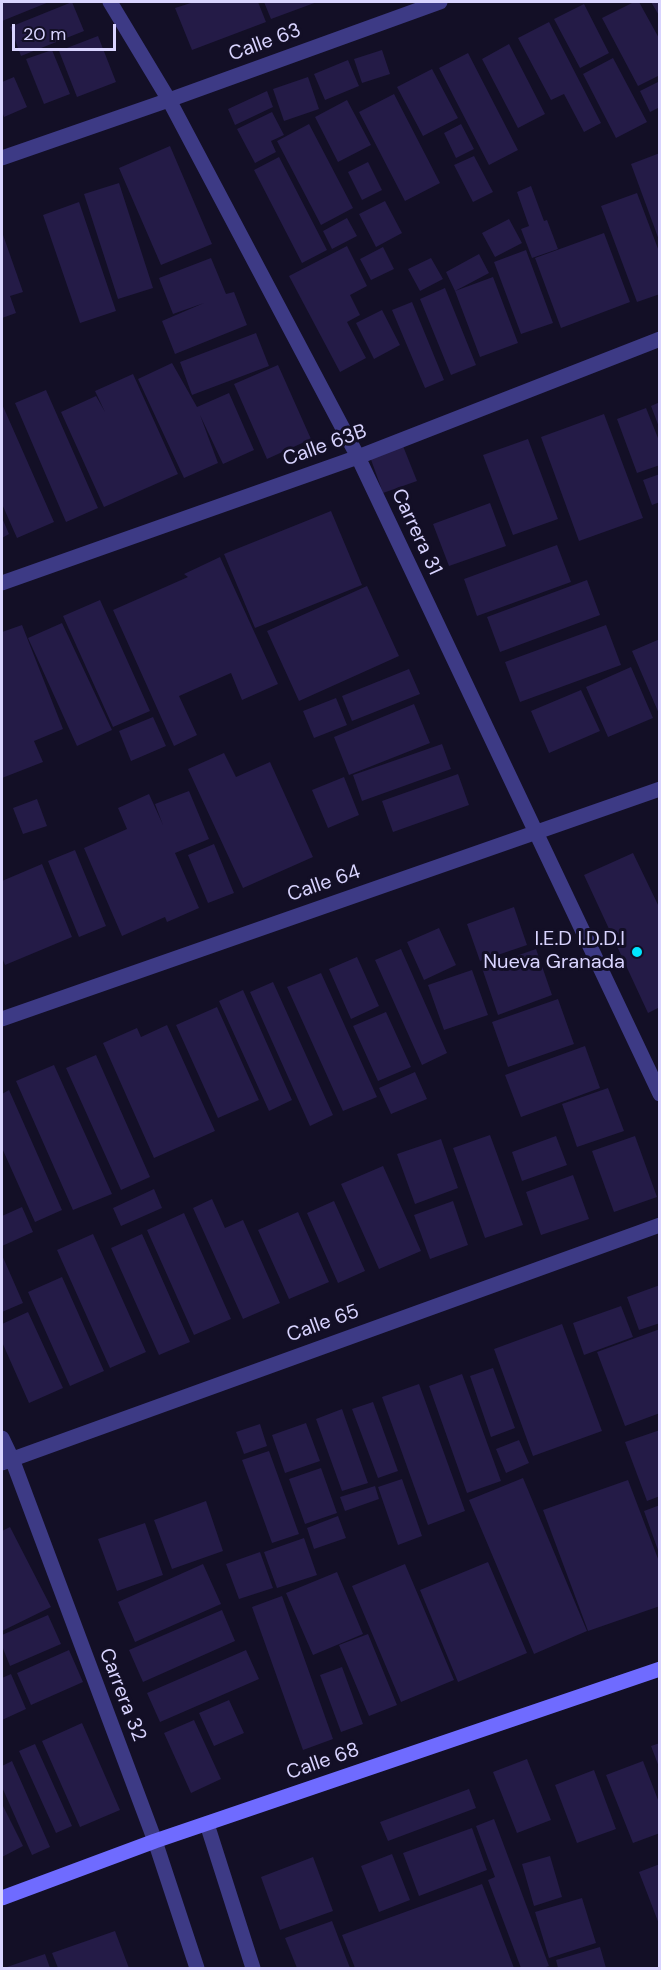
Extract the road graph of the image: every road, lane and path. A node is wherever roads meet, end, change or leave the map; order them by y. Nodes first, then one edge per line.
1 (110, 2) edge
2 (440, 2) edge
3 (169, 100) junction
4 (2, 158) edge
5 (660, 339) edge
6 (358, 457) junction
7 (2, 583) edge
8 (660, 789) edge
9 (535, 833) junction
10 (2, 1019) edge
11 (660, 1094) edge
12 (660, 1225) edge
13 (2, 1438) edge
14 (7, 1461) edge
15 (660, 1669) edge
16 (207, 1824) junction
17 (155, 1840) junction
18 (2, 1898) edge
19 (197, 1968) edge
20 (254, 1968) edge

1 - 3 street, Carrera 31
2 - 3 street, Calle 63
3 - 4 street, Calle 63
3 - 6 street, Carrera 31
5 - 6 street, Calle 63B
6 - 7 street, Calle 63B
6 - 9 street, Carrera 31
8 - 9 street, Calle 64
9 - 10 street, Calle 64
9 - 11 street, Carrera 31
12 - 14 street, Calle 65
13 - 14 street, Carrera 32
14 - 17 street, Carrera 32
15 - 16 street, Calle 68
16 - 17 street, Calle 68
16 - 20 street
17 - 18 street, Calle 68
17 - 19 street, Carrera 32

